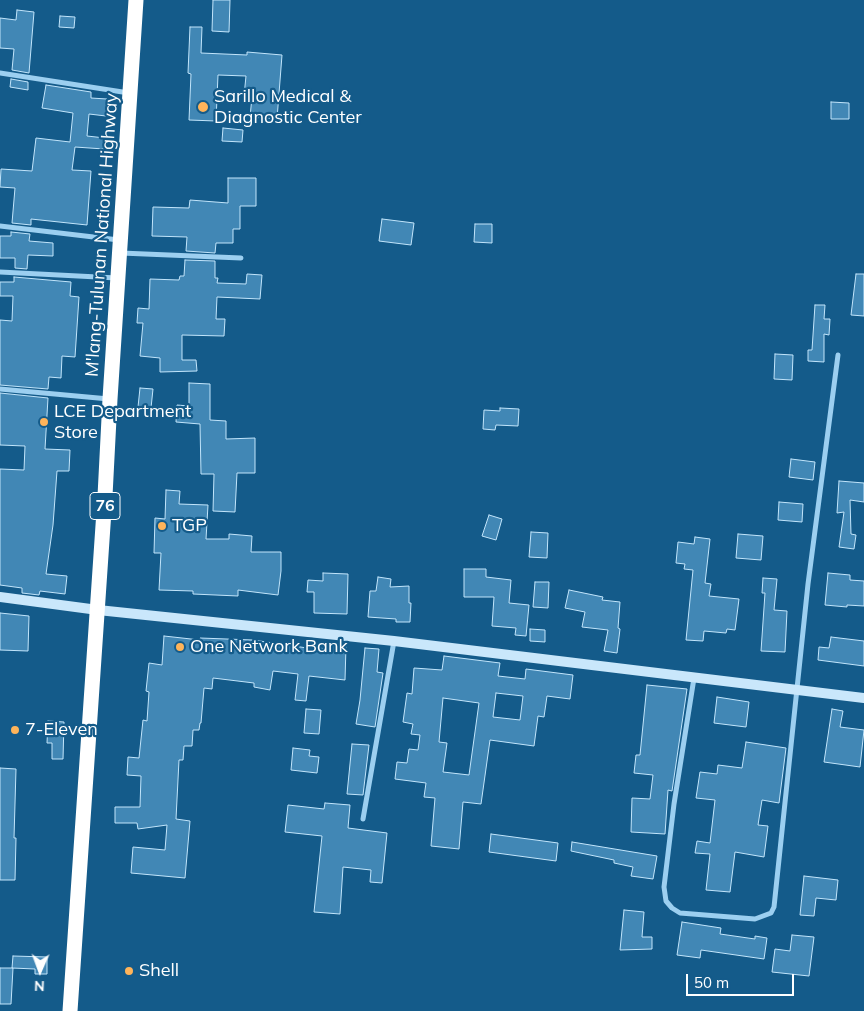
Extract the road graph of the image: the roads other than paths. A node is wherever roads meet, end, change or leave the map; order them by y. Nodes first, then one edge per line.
1 (136, 0) edge
2 (0, 73) edge
3 (130, 93) junction
4 (0, 226) edge
5 (120, 247) junction
6 (241, 258) dead end
7 (0, 272) edge
8 (118, 278) junction
9 (838, 355) dead end
10 (0, 389) edge
11 (110, 399) junction
12 (0, 597) edge
13 (98, 610) junction
14 (394, 641) junction
15 (694, 678) junction
16 (798, 690) junction
17 (864, 698) edge
18 (363, 819) dead end
19 (70, 1011) edge

1 - 3 highway, M'lang-Tulunan National Highway / 76
2 - 3 street
3 - 5 highway, M'lang-Tulunan National Highway / 76
4 - 5 street
5 - 6 street
5 - 8 highway, M'lang-Tulunan National Highway / 76
7 - 8 street
8 - 11 highway, M'lang-Tulunan National Highway / 76
9 - 16 street
10 - 11 street
11 - 13 highway, M'lang-Tulunan National Highway / 76
12 - 13 main road
13 - 14 main road
13 - 19 highway, M'lang-Tulunan National Highway / 76
14 - 15 main road
14 - 18 street
15 - 16 main road
15 - 16 street
16 - 17 main road

